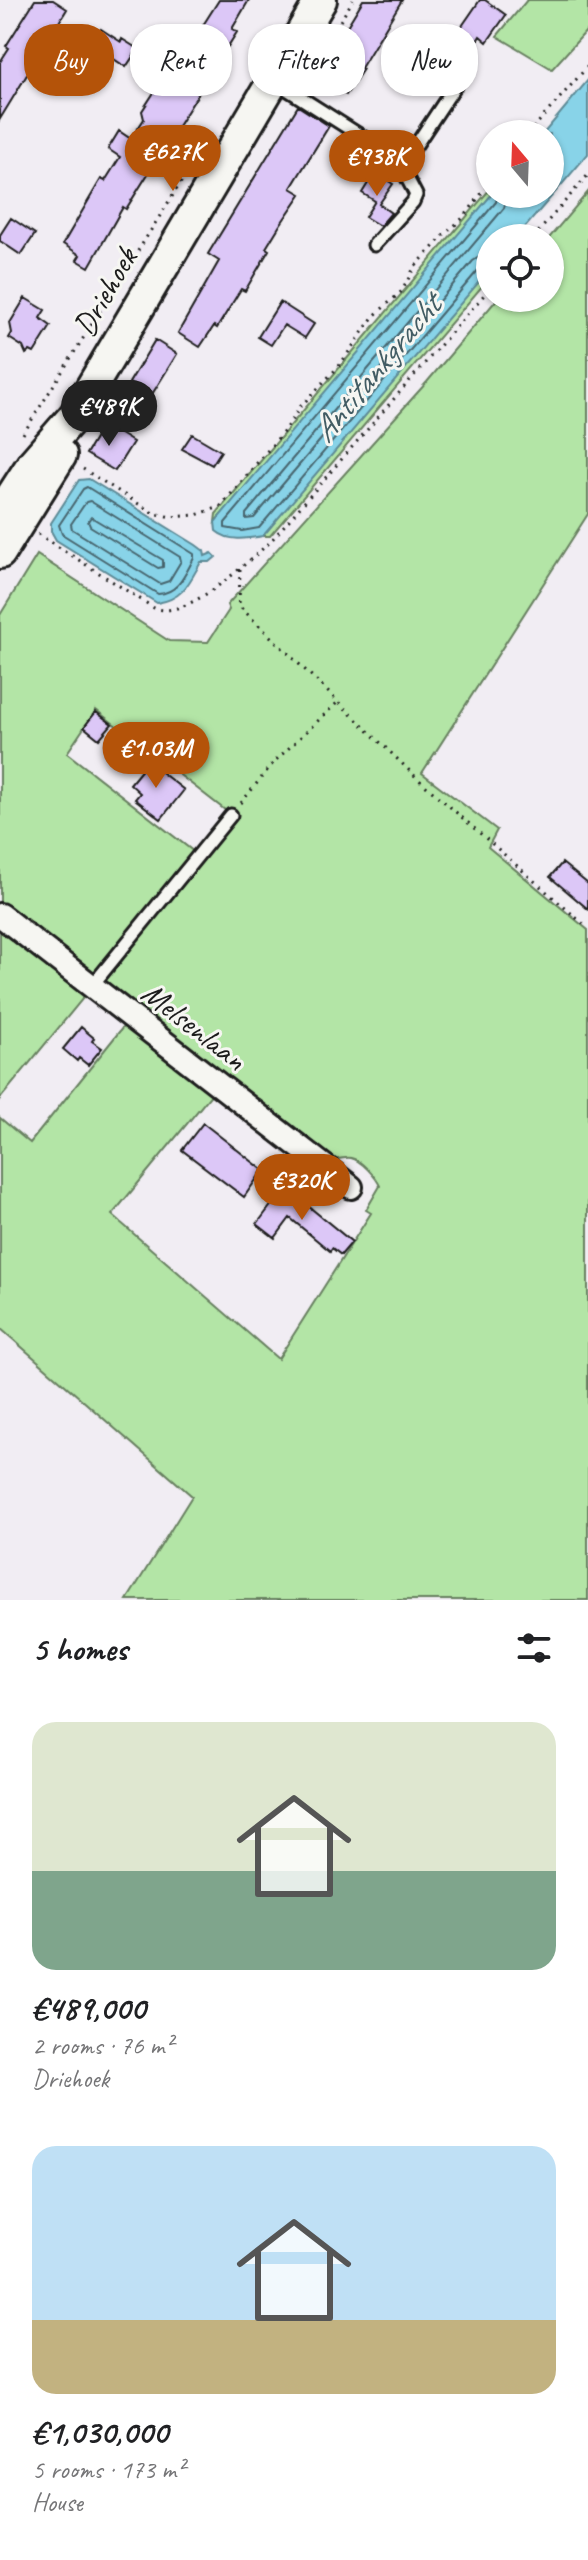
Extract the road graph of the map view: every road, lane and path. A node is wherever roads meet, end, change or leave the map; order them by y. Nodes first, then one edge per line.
1 (321, 0) edge
2 (307, 24) edge
3 (588, 66) edge
4 (264, 96) edge
5 (298, 96) edge
6 (448, 96) edge
7 (540, 120) edge
8 (211, 134) dead end
9 (397, 159) junction
10 (588, 175) edge
11 (476, 201) edge
12 (545, 224) edge
13 (374, 245) dead end
14 (476, 304) edge
15 (21, 438) dead end
16 (81, 468) dead end
17 (10, 518) edge
18 (1, 551) edge
19 (240, 569) junction
20 (340, 701) junction
21 (231, 815) joint
22 (0, 915) edge
23 (588, 928) edge
24 (91, 987) junction
25 (351, 1187) dead end

1 - 2 main road, Driehoek
3 - 7 path
4 - 17 main road, Driehoek
5 - 9 lane
6 - 9 lane
8 - 15 path
9 - 13 lane
10 - 12 path
11 - 16 path
14 - 19 path
17 - 18 main road, Driehoek
17 - 19 path
19 - 20 path
20 - 21 path
20 - 23 path
21 - 24 lane
22 - 24 street, Melsenlaan
24 - 25 street, Melsenlaan

